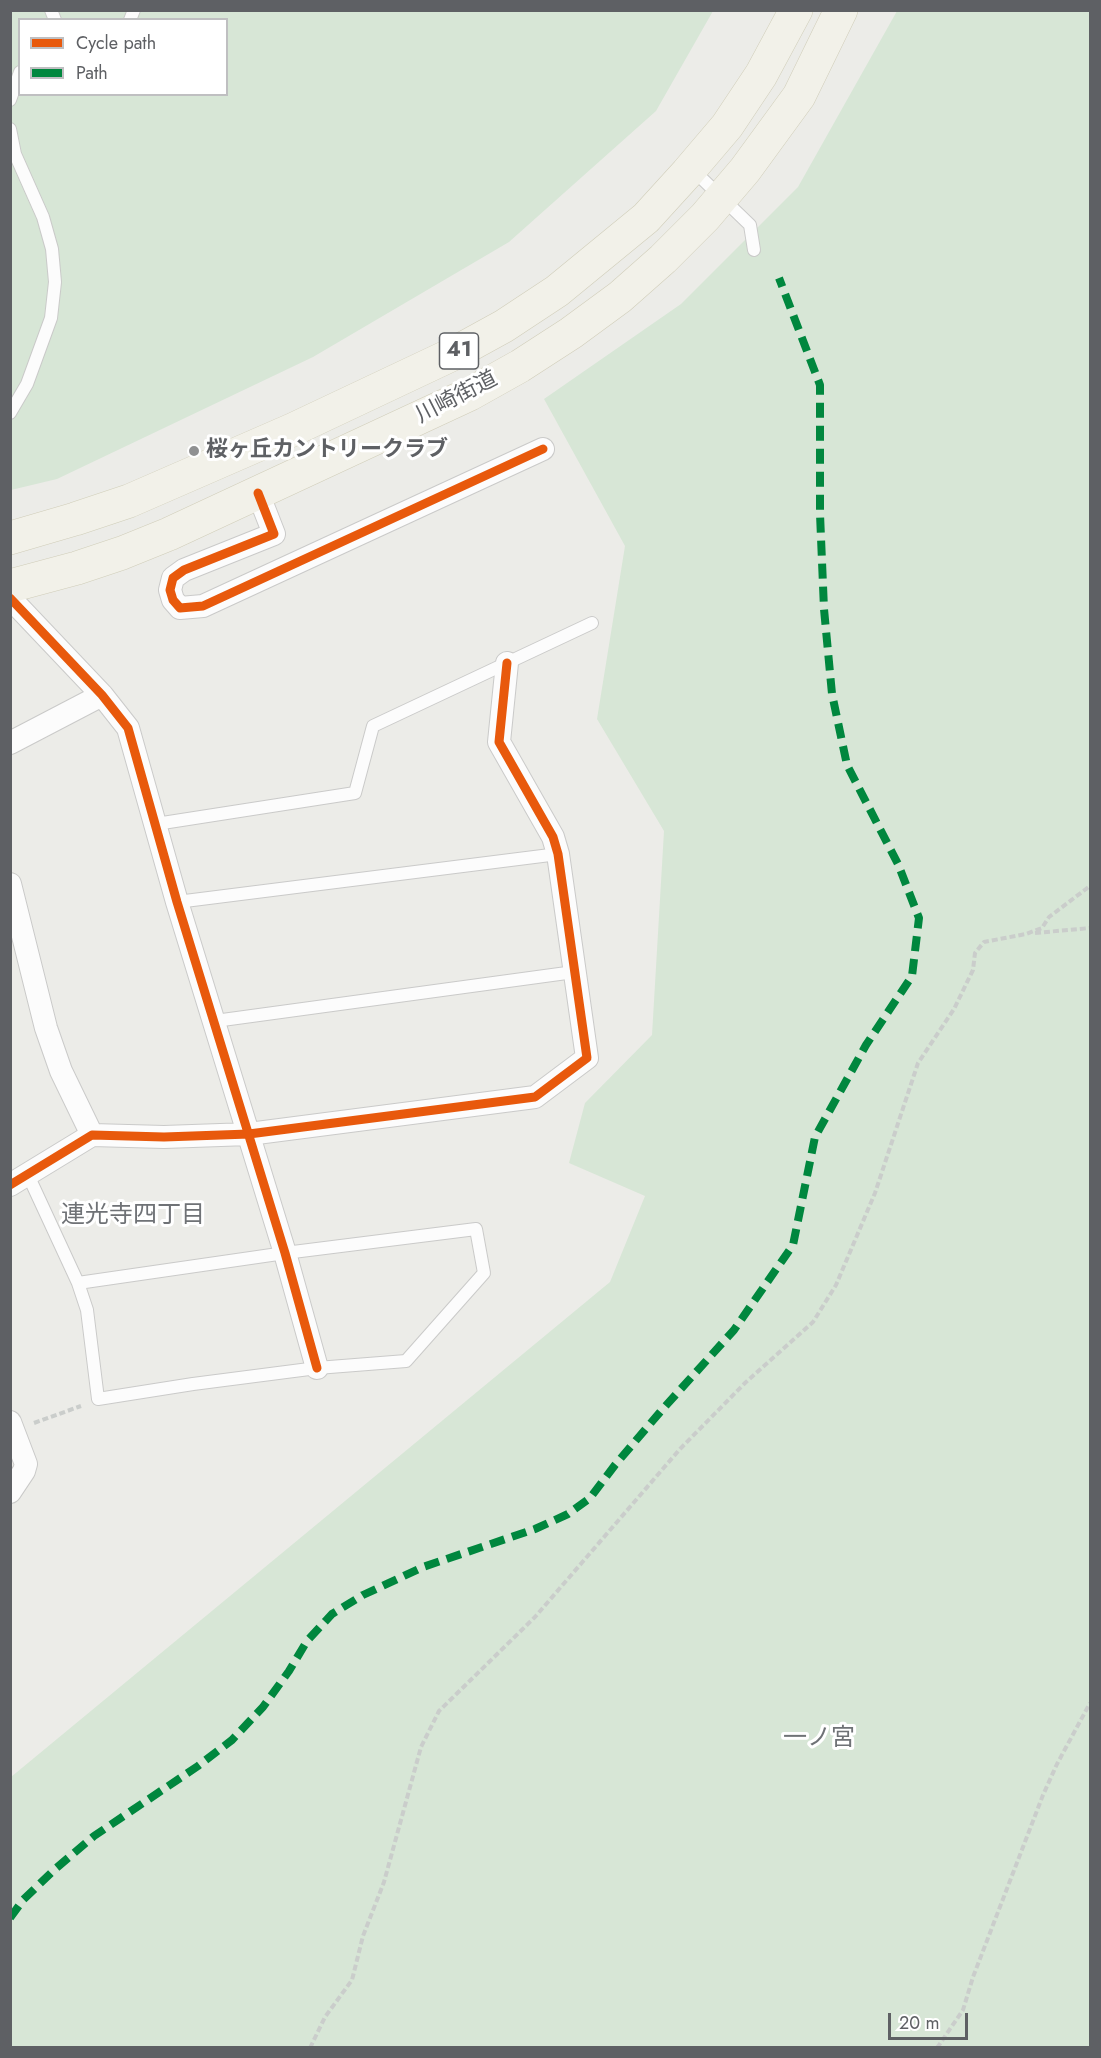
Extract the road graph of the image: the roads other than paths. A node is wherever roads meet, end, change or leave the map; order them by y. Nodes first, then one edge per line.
1 (796, 10) edge
2 (841, 10) edge
3 (18, 78) edge
4 (10, 100) edge
5 (10, 129) edge
6 (692, 168) junction
7 (722, 197) junction
8 (754, 250) dead end
9 (10, 413) edge
10 (543, 449) dead end
11 (258, 493) junction
12 (10, 538) edge
13 (10, 586) edge
14 (10, 598) edge
15 (592, 623) dead end
16 (507, 663) junction
17 (102, 695) junction
18 (10, 743) edge
19 (156, 824) junction
20 (558, 854) junction
21 (10, 884) edge
22 (177, 902) junction
23 (574, 972) junction
24 (214, 1021) junction
25 (249, 1134) junction
26 (92, 1135) junction
27 (19, 1180) edge
28 (285, 1253) junction
29 (78, 1283) junction
30 (317, 1368) junction
31 (12, 1427) edge
32 (10, 1492) edge

1 - 6 main road, 川崎街道 / 41
2 - 7 main road, 川崎街道 / 41
3 - 4 lane
5 - 9 lane
6 - 7 lane
6 - 12 main road, 川崎街道 / 41
7 - 8 lane
7 - 11 main road, 川崎街道 / 41
10 - 11 street
11 - 13 main road, 川崎街道 / 41
14 - 17 street
15 - 16 lane
16 - 19 lane
16 - 20 street
17 - 18 street
17 - 19 street
19 - 22 street
20 - 22 lane
20 - 23 street
21 - 26 street
22 - 24 street
23 - 24 lane
23 - 25 street
24 - 25 street
25 - 26 street
25 - 28 street
26 - 27 street
27 - 29 lane
28 - 29 lane
28 - 30 street
28 - 30 lane
29 - 30 lane
31 - 32 street

